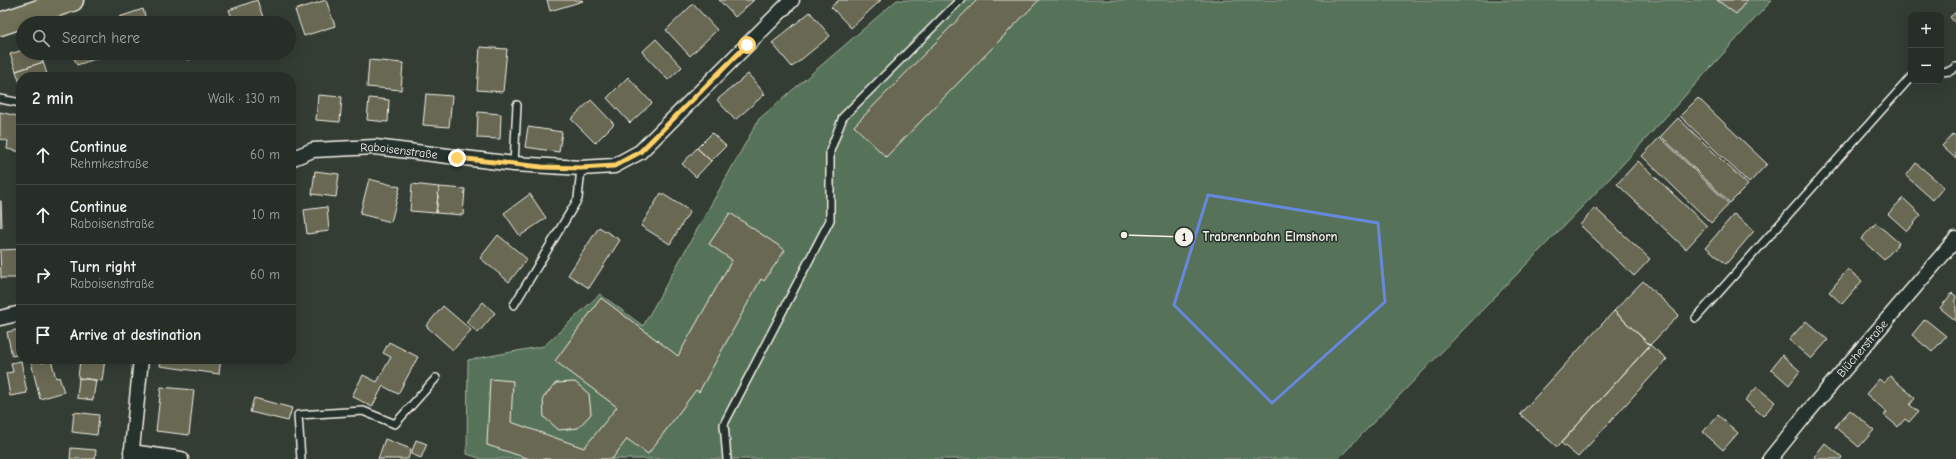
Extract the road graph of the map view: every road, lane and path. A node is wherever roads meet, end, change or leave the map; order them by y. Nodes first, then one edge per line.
1 (72, 0) edge
2 (792, 0) edge
3 (960, 0) edge
4 (24, 16) edge
5 (16, 19) edge
6 (0, 24) edge
7 (1956, 67) edge
8 (1944, 72) edge
9 (1908, 81) edge
10 (0, 99) edge
11 (16, 102) edge
12 (517, 105) dead end
13 (296, 157) edge
14 (514, 164) junction
15 (581, 168) junction
16 (1956, 239) edge
17 (514, 305) dead end
18 (16, 314) edge
19 (0, 318) edge
20 (1696, 318) dead end
21 (140, 364) edge
22 (436, 378) dead end
23 (131, 455) edge
24 (181, 459) edge
25 (301, 459) edge
26 (727, 459) edge
27 (1770, 459) edge

1 - 4 main road
2 - 15 street, Raboisenstraße
3 - 26 lane
5 - 6 main road
7 - 8 lane
9 - 20 lane
10 - 11 lane
12 - 14 lane
13 - 14 street, Raboisenstraße
14 - 15 street, Raboisenstraße
15 - 17 lane
16 - 27 street, Blücherstraße
18 - 19 street
21 - 23 street
22 - 25 lane
23 - 24 street

